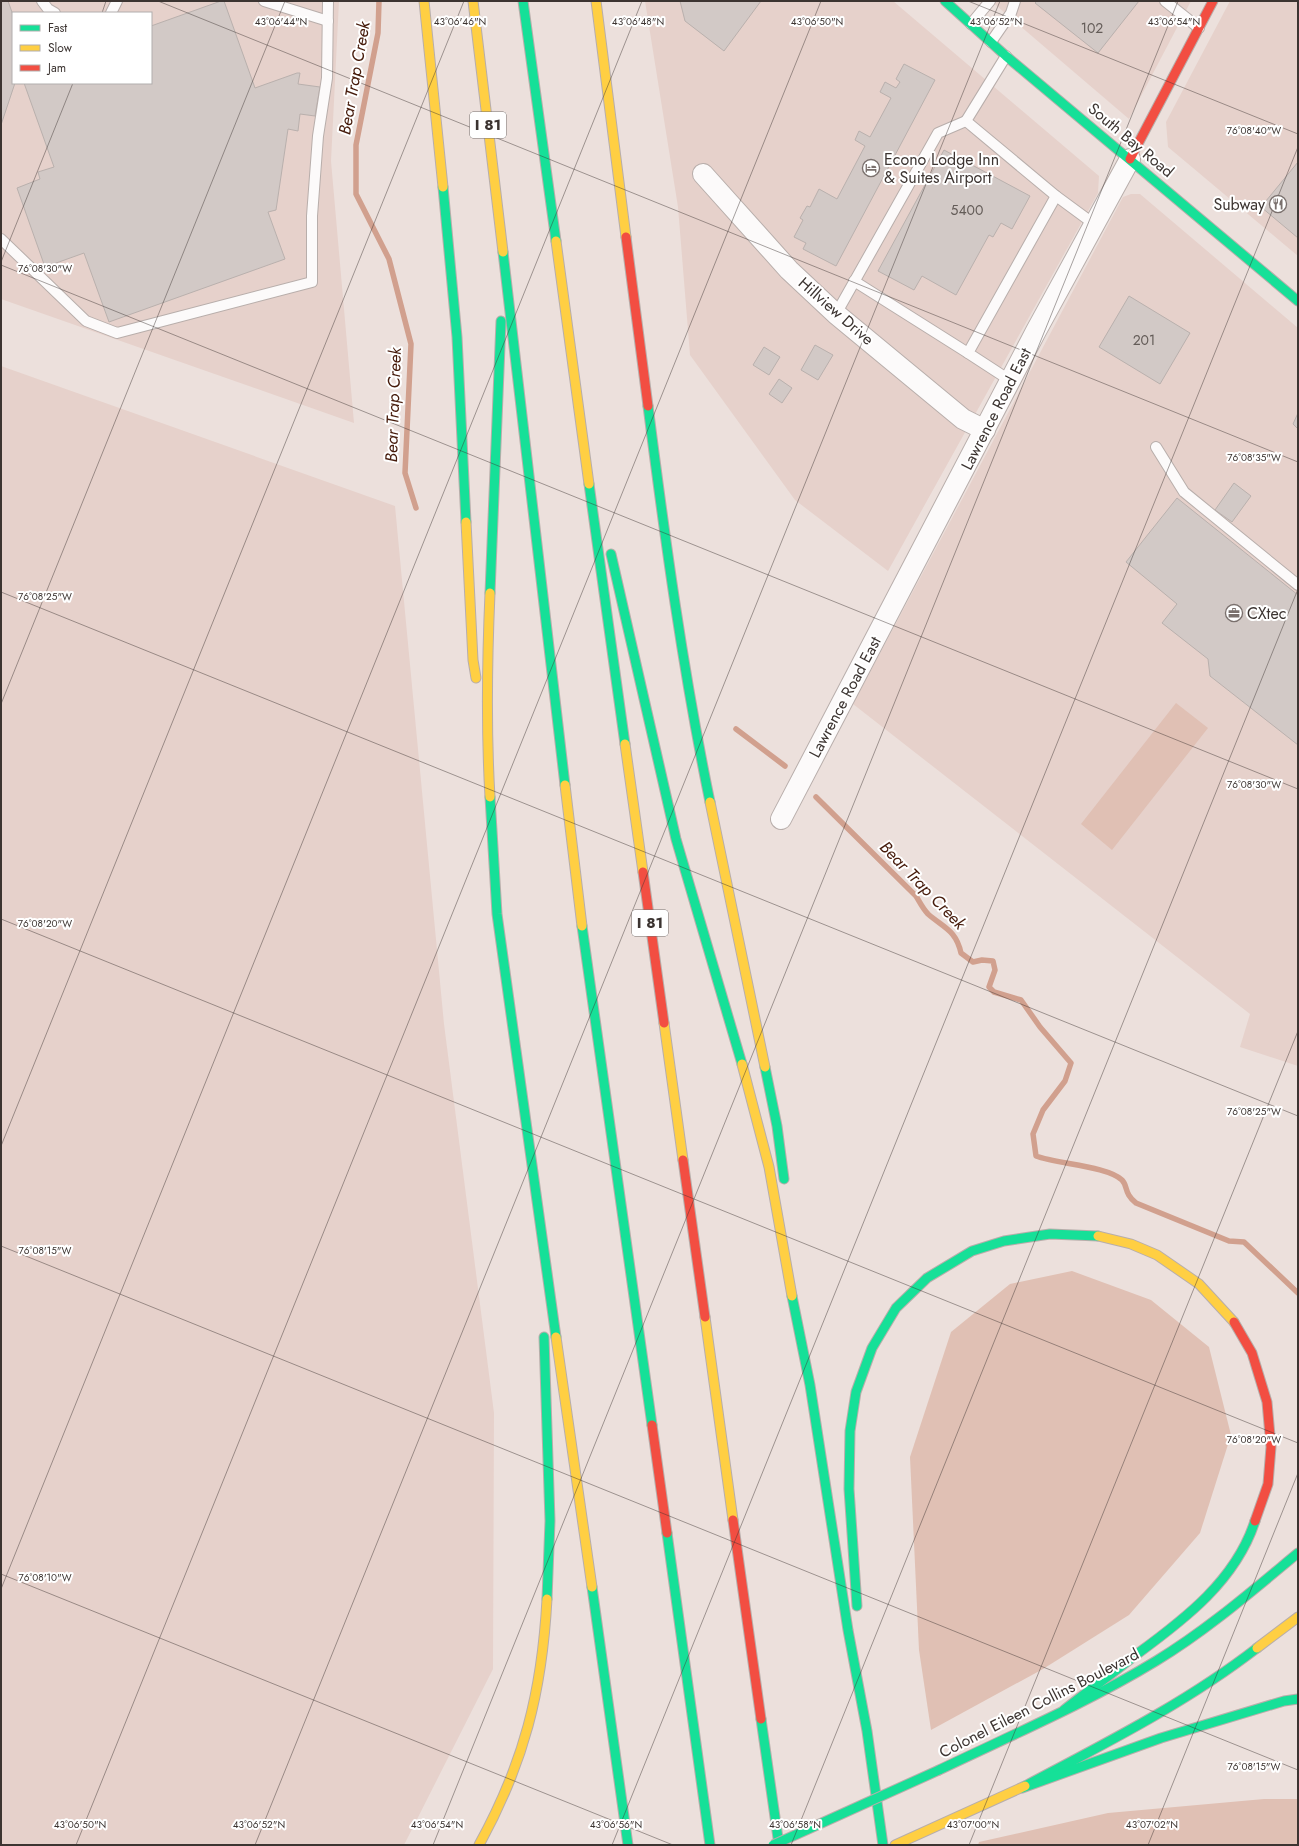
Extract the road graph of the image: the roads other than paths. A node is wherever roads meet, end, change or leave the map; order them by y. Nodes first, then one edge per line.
1 (42, 1) edge
2 (117, 1) edge
3 (264, 1) edge
4 (328, 1) edge
5 (424, 1) edge
6 (473, 1) edge
7 (523, 1) edge
8 (596, 1) edge
9 (945, 1) edge
10 (990, 1) edge
11 (1015, 1) edge
12 (1165, 1) edge
13 (1213, 1) edge
14 (53, 12) edge
15 (112, 12) edge
16 (328, 21) junction
17 (971, 24) junction
18 (1199, 28) junction
19 (991, 42) junction
20 (1006, 56) junction
21 (966, 121) junction
22 (1130, 159) junction
23 (703, 174) dead end
24 (1056, 196) junction
25 (1094, 224) junction
26 (1, 239) edge
27 (503, 250) junction
28 (854, 281) junction
29 (1298, 301) edge
30 (836, 314) junction
31 (968, 353) junction
32 (1011, 381) junction
33 (580, 417) junction
34 (985, 430) junction
35 (1156, 446) dead end
36 (604, 526) dead end
37 (608, 541) dead end
38 (1298, 584) edge
39 (488, 753) junction
40 (781, 819) dead end
41 (786, 1188) dead end
42 (541, 1228) junction
43 (798, 1274) dead end
44 (543, 1315) dead end
45 (544, 1330) dead end
46 (810, 1384) junction
47 (1298, 1553) edge
48 (857, 1613) dead end
49 (1298, 1617) edge
50 (859, 1636) dead end
51 (1298, 1699) edge
52 (1064, 1710) junction
53 (867, 1731) junction
54 (1022, 1788) junction
55 (479, 1845) edge
56 (628, 1845) edge
57 (710, 1845) edge
58 (773, 1845) edge
59 (779, 1845) edge
60 (883, 1845) edge
61 (894, 1845) edge

1 - 14 lane
2 - 15 lane
3 - 16 lane
4 - 16 lane
5 - 39 main road
6 - 27 main road, I 81
7 - 33 main road, I 81
8 - 41 main road
9 - 17 main road, South Bay Road
10 - 17 lane
11 - 19 lane
12 - 18 lane
13 - 18 main road, Lawrence Road East
16 - 26 lane
17 - 19 main road, South Bay Road
18 - 22 main road, Lawrence Road East
19 - 20 main road, South Bay Road
20 - 21 lane
20 - 22 main road, South Bay Road
21 - 24 lane
21 - 28 lane
22 - 25 street, Lawrence Road East
22 - 29 main road, South Bay Road
23 - 30 street, Hillview Drive
24 - 25 lane
24 - 31 lane
25 - 32 street, Lawrence Road East
27 - 39 main road
27 - 57 main road, I 81
28 - 30 lane
28 - 31 lane
30 - 34 street, Hillview Drive
31 - 32 lane
32 - 34 street, Lawrence Road East
33 - 36 main road
33 - 59 main road, I 81
34 - 40 street, Lawrence Road East
35 - 38 lane
37 - 46 main road
39 - 42 main road
42 - 44 main road
42 - 56 main road
43 - 46 main road
45 - 55 main road
46 - 53 main road
47 - 52 main road, Colonel Eileen Collins Boulevard
48 - 52 main road
49 - 54 main road
50 - 53 main road
51 - 54 main road
52 - 58 main road, Colonel Eileen Collins Boulevard, bridge
53 - 60 main road
54 - 61 main road

